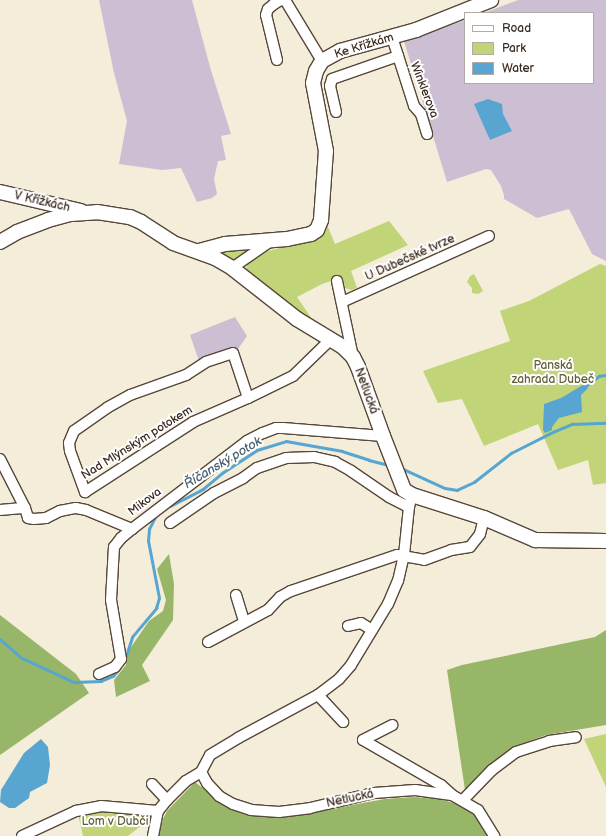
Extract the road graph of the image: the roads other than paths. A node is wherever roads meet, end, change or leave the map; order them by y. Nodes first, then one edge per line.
1 (281, 0) edge
2 (285, 0) edge
3 (491, 0) edge
4 (392, 37) junction
5 (398, 56) junction
6 (277, 60) dead end
7 (322, 61) junction
8 (336, 112) dead end
9 (427, 134) dead end
10 (0, 192) edge
11 (85, 212) junction
12 (489, 236) dead end
13 (271, 241) junction
14 (0, 242) edge
15 (199, 251) junction
16 (232, 268) junction
17 (337, 281) dead end
18 (342, 302) junction
19 (331, 339) junction
20 (353, 357) junction
21 (248, 398) junction
22 (382, 436) junction
23 (0, 459) edge
24 (411, 501) junction
25 (25, 508) junction
26 (0, 510) edge
27 (484, 518) junction
28 (170, 523) dead end
29 (132, 529) junction
30 (606, 541) edge
31 (404, 555) junction
32 (236, 596) dead end
33 (244, 622) junction
34 (348, 626) dead end
35 (372, 630) junction
36 (208, 642) dead end
37 (99, 674) dead end
38 (318, 695) junction
39 (343, 722) dead end
40 (392, 724) dead end
41 (576, 737) dead end
42 (201, 772) junction
43 (152, 784) dead end
44 (452, 795) junction
45 (167, 800) junction
46 (463, 800) junction
47 (158, 811) junction
48 (22, 836) edge
49 (152, 836) edge
50 (494, 836) edge

1 - 6 street
2 - 7 street
3 - 4 street, Ke Křížkám
4 - 5 street, Winklerova
4 - 7 street, Ke Křížkám
5 - 8 street, Winklerova
5 - 9 street, Winklerova
7 - 13 street, Ke Křížkám
10 - 11 street, V Křížkách
11 - 14 street
11 - 15 street, Netlucká
12 - 18 street, U Dubečské tvrze
13 - 15 street
13 - 16 street
15 - 16 street, Netlucká
16 - 19 street, Netlucká
17 - 18 street
18 - 20 street
19 - 20 street, Netlucká
19 - 21 street, Nad Mlýnským potokem
20 - 22 street, Netlucká
21 - 21 street, Nad Mlýnským potokem
22 - 24 street, Netlucká
22 - 29 street, Mikova
23 - 25 street
24 - 27 street
24 - 28 street
24 - 31 street
25 - 26 street
25 - 29 street, Mikova
27 - 30 street
27 - 31 street
29 - 37 street
31 - 33 street
31 - 35 street
32 - 33 street
33 - 36 street
34 - 35 street
35 - 38 street
38 - 39 street
38 - 42 street
40 - 44 street
41 - 46 street
42 - 44 street, Netlucká
42 - 45 street
43 - 45 street
44 - 46 street, Netlucká
45 - 47 street
46 - 50 street, Netlucká
47 - 48 street
47 - 49 street

